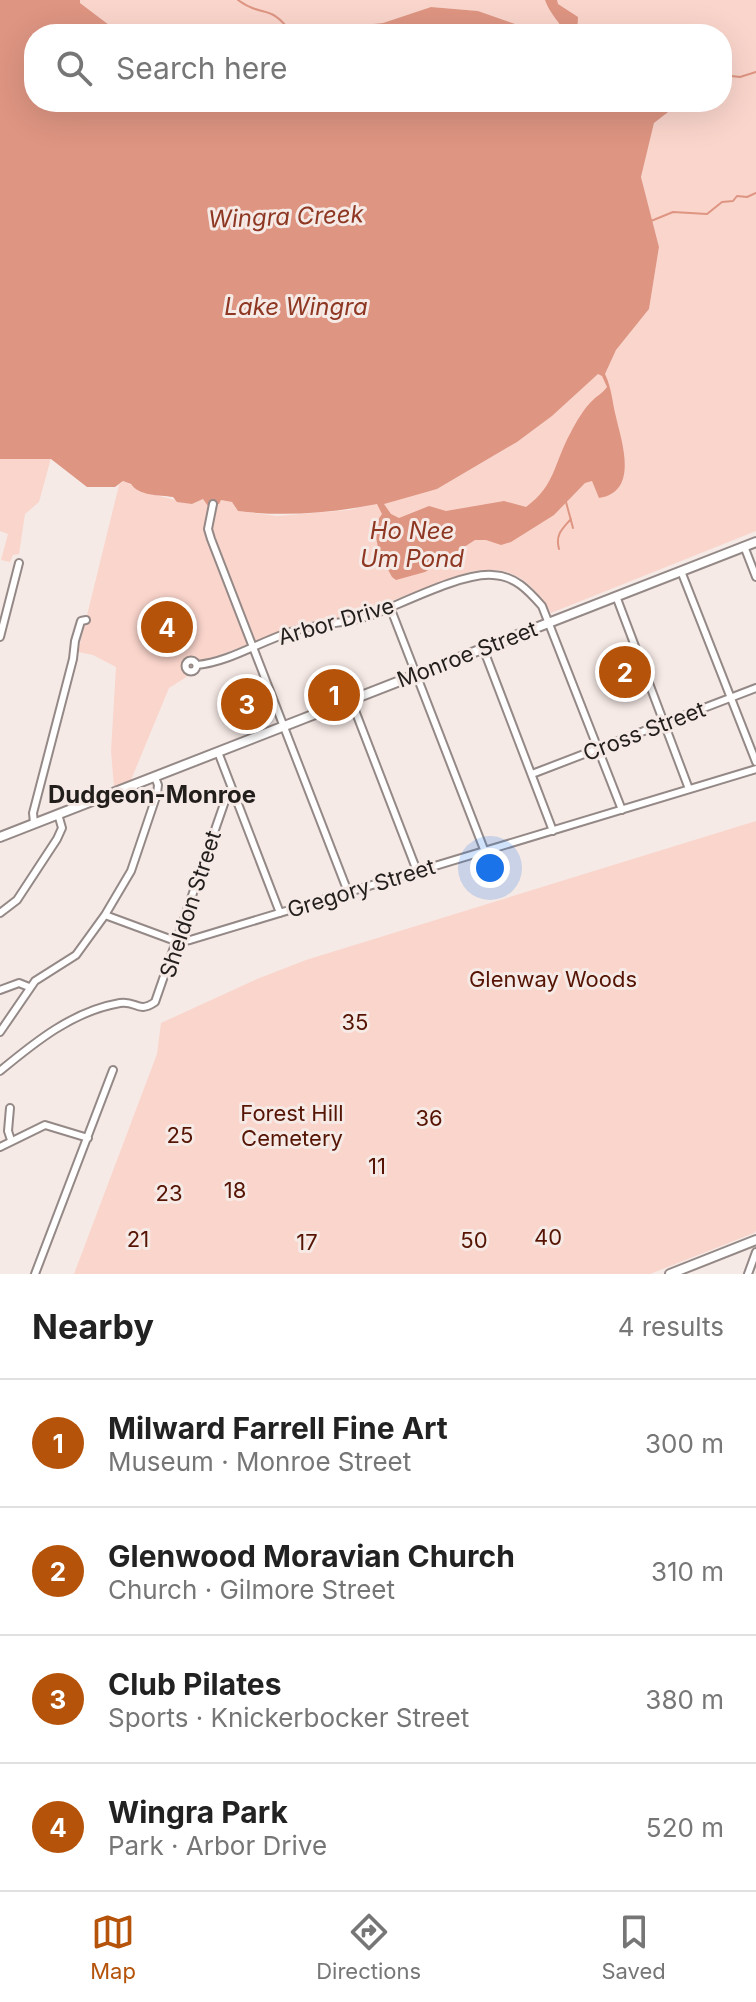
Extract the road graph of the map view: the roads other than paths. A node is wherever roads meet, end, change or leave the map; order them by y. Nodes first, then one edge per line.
1 (213, 504) dead end
2 (756, 542) edge
3 (744, 546) junction
4 (19, 563) dead end
5 (681, 571) junction
6 (756, 577) edge
7 (616, 596) junction
8 (390, 607) junction
9 (86, 620) dead end
10 (549, 623) junction
11 (0, 637) edge
12 (253, 646) junction
13 (483, 648) junction
14 (197, 665) dead end
15 (417, 674) junction
16 (756, 688) edge
17 (731, 697) junction
18 (351, 700) junction
19 (665, 723) junction
20 (285, 725) junction
21 (598, 748) junction
22 (218, 752) junction
23 (756, 762) edge
24 (756, 769) edge
25 (532, 774) junction
26 (155, 777) junction
27 (689, 789) junction
28 (233, 795) junction
29 (622, 810) junction
30 (58, 814) junction
31 (34, 823) junction
32 (553, 831) junction
33 (0, 837) edge
34 (485, 852) junction
35 (417, 871) junction
36 (348, 892) junction
37 (0, 913) edge
38 (280, 913) junction
39 (105, 915) junction
40 (178, 942) junction
41 (29, 987) junction
42 (0, 990) edge
43 (0, 1032) edge
44 (113, 1070) dead end
45 (0, 1071) edge
46 (10, 1108) dead end
47 (88, 1138) junction
48 (11, 1140) junction
49 (0, 1147) edge
50 (756, 1240) edge
51 (756, 1252) edge
52 (35, 1274) edge
53 (670, 1274) edge
54 (748, 1274) edge

1 - 12 street
2 - 3 main road, Monroe Street
3 - 5 main road, Monroe Street
3 - 6 street
4 - 11 street
5 - 7 main road, Monroe Street
5 - 17 street
7 - 10 main road, Monroe Street
7 - 19 street
8 - 10 street, Arbor Drive
8 - 12 street, Arbor Drive
8 - 15 street
9 - 31 street
10 - 13 main road, Monroe Street
10 - 21 street, Arbor Drive
12 - 14 street, Arbor Drive
12 - 20 street
13 - 15 main road, Monroe Street
13 - 25 street
15 - 18 main road, Monroe Street
15 - 34 street
16 - 17 street, Cross Street
17 - 19 street, Cross Street
17 - 23 street
18 - 20 main road, Monroe Street
18 - 35 street
19 - 21 street, Cross Street
19 - 27 street
20 - 22 main road, Monroe Street
20 - 36 street
21 - 25 street, Cross Street
21 - 29 street, Arbor Drive
22 - 26 main road, Monroe Street
22 - 28 street
24 - 27 street, Gregory Street
25 - 32 street
26 - 30 main road, Monroe Street
26 - 39 street
27 - 29 street, Gregory Street
28 - 38 street
28 - 40 street, Sheldon Street
29 - 32 street, Gregory Street
30 - 31 main road, Monroe Street
30 - 37 street
31 - 33 main road, Monroe Street
32 - 34 street, Gregory Street
34 - 35 street, Gregory Street
35 - 36 street, Gregory Street
36 - 38 street, Gregory Street
38 - 40 street, Gregory Street
39 - 40 street
39 - 41 street
40 - 45 street, Sheldon Street
41 - 42 street
41 - 43 street
44 - 47 street
46 - 48 street
47 - 48 street
47 - 52 street
48 - 49 street
50 - 53 main road
51 - 54 street

